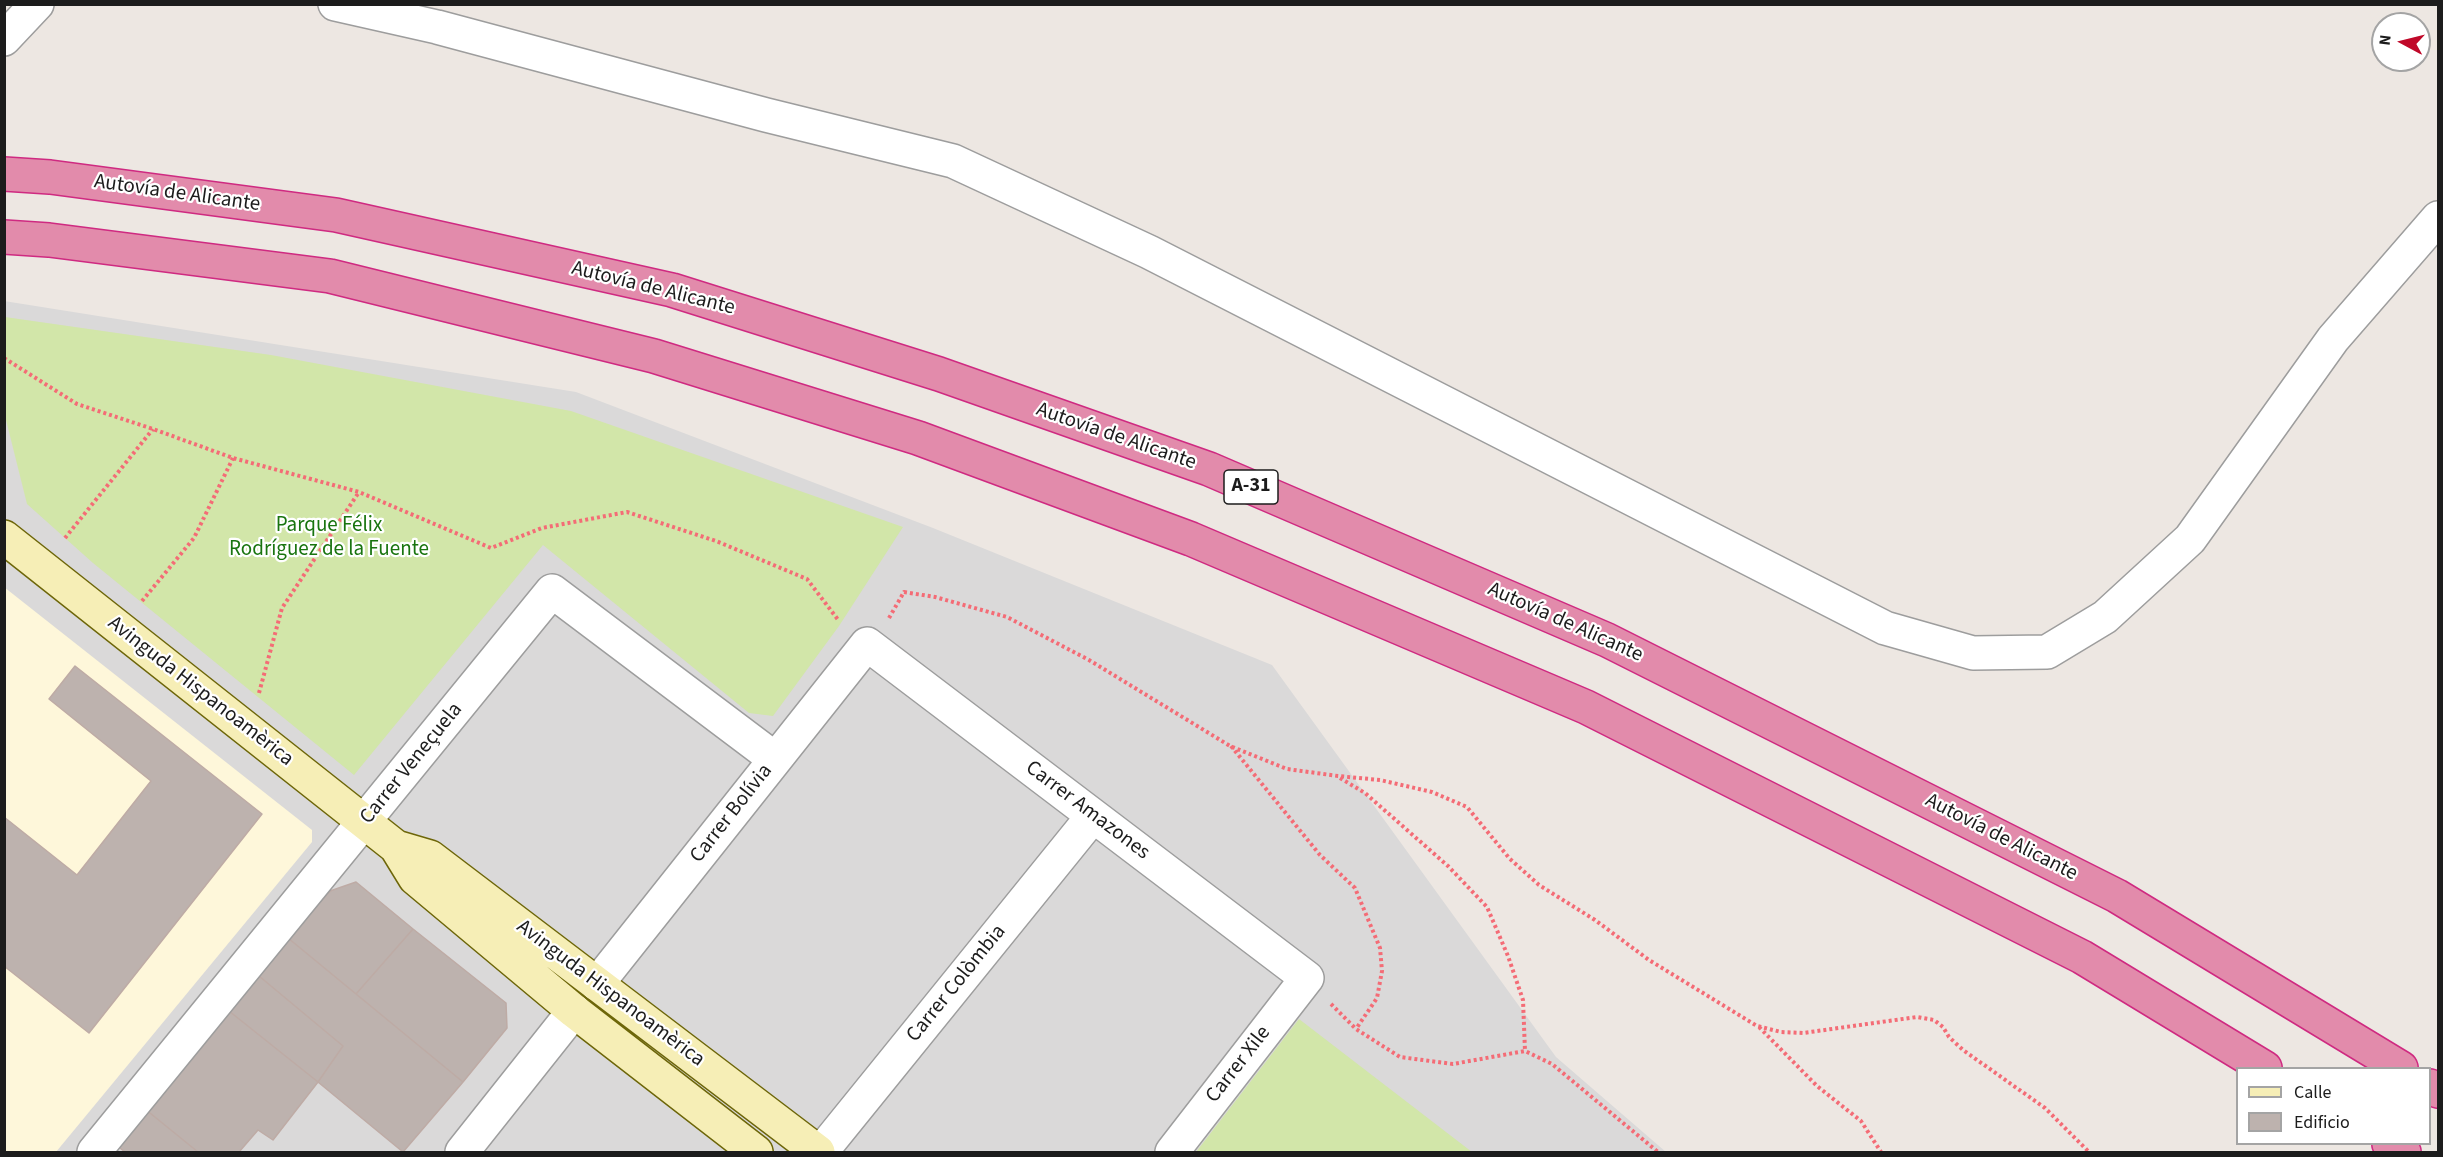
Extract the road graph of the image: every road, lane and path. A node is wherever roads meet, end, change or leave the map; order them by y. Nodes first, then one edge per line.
1 (37, 4) edge
2 (335, 4) edge
3 (4, 39) edge
4 (4, 174) edge
5 (2439, 218) edge
6 (4, 237) edge
7 (4, 358) edge
8 (153, 429) junction
9 (233, 458) junction
10 (359, 492) junction
11 (4, 537) edge
12 (65, 538) dead end
13 (141, 602) dead end
14 (867, 648) junction
15 (258, 697) dead end
16 (1230, 746) junction
17 (775, 759) junction
18 (1338, 776) junction
19 (1093, 816) junction
20 (365, 822) junction
21 (396, 847) junction
22 (1306, 978) junction
23 (597, 984) junction
24 (574, 1011) junction
25 (1757, 1026) junction
26 (1356, 1029) junction
27 (1525, 1051) junction
28 (2263, 1067) edge
29 (2399, 1067) edge
30 (94, 1152) edge
31 (462, 1152) edge
32 (756, 1152) edge
33 (819, 1152) edge
34 (1172, 1152) edge
35 (1658, 1152) edge
36 (1881, 1152) edge
37 (2089, 1152) edge

1 - 3 street
2 - 5 street
4 - 29 highway, Autovía de Alicante / A-31
6 - 28 highway
7 - 8 path
8 - 9 path
8 - 12 path
9 - 10 path
9 - 13 path
10 - 14 path
10 - 15 path
11 - 20 street, Avinguda Hispanoamèrica
14 - 16 path
14 - 17 street, Carrer Bolívia
14 - 19 street, Carrer Amazones
16 - 18 path
16 - 26 path
17 - 20 street, Carrer Veneçuela
17 - 23 street, Carrer Bolívia
18 - 25 path
18 - 27 path
19 - 22 street, Carrer Amazones
19 - 33 street, Carrer Colòmbia
20 - 21 street, Avinguda Hispanoamèrica
20 - 30 street, Carrer Veneçuela
21 - 23 street, Avinguda Hispanoamèrica
21 - 24 street, Avinguda Hispanoamèrica
22 - 26 path
22 - 34 street, Carrer Xile
23 - 33 street, Avinguda Hispanoamèrica
24 - 31 street
24 - 32 street, Avinguda Hispanoamèrica
25 - 36 path
25 - 37 path
26 - 27 path
27 - 35 path

